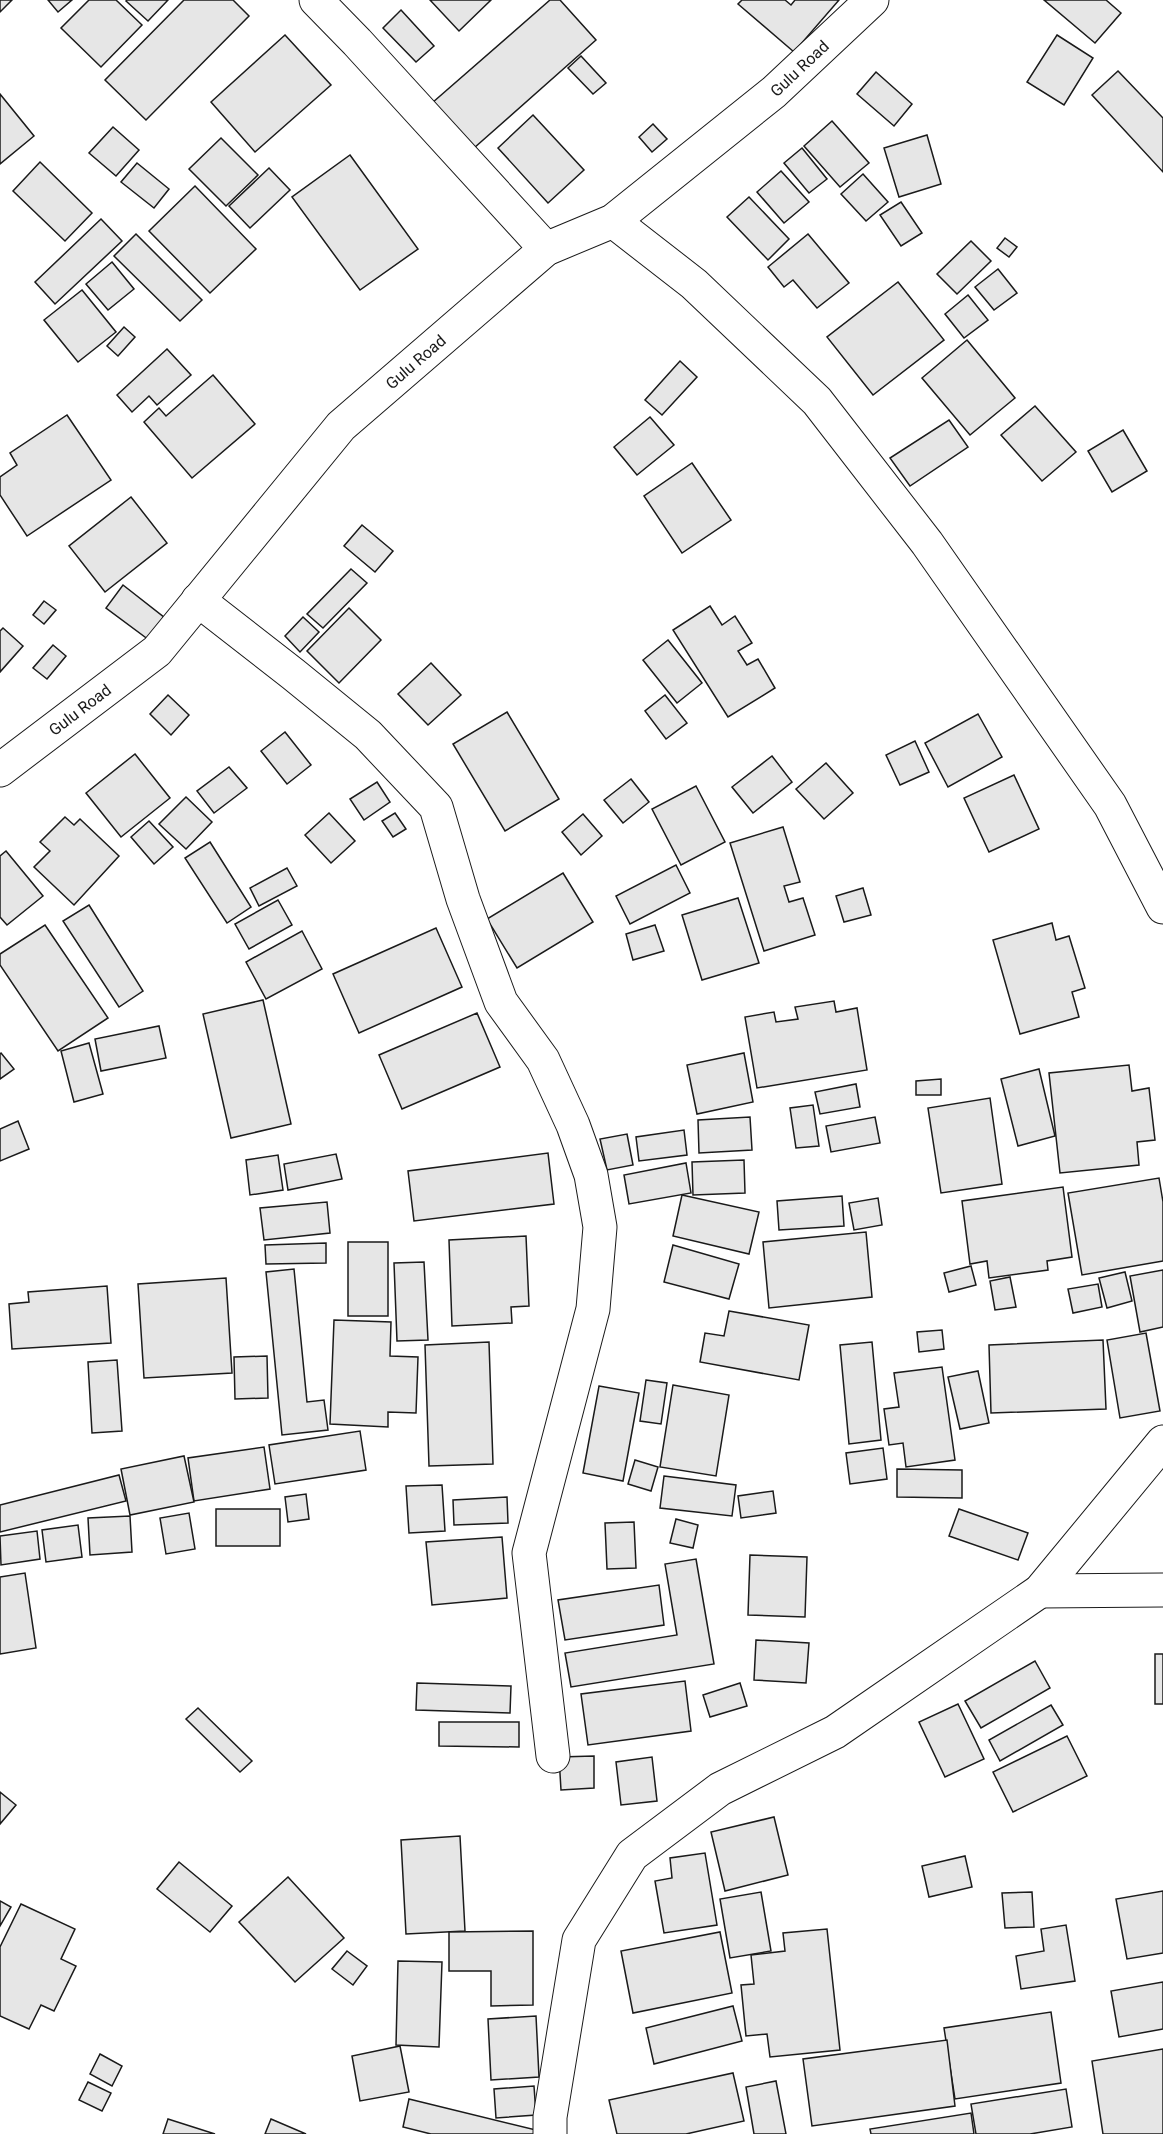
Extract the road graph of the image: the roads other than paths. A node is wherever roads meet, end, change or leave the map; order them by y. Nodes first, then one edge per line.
1 (316, 0) edge
2 (872, 0) edge
3 (613, 221) junction
4 (546, 249) junction
5 (198, 600) junction
6 (0, 770) edge
7 (1163, 907) edge
8 (1163, 1442) edge
9 (1163, 1590) edge
10 (1040, 1591) junction
11 (553, 1756) dead end
12 (550, 2134) edge

1 - 4 street
2 - 3 street, Gulu Road
3 - 4 street, Gulu Road
3 - 7 street
4 - 5 street, Gulu Road
5 - 6 street, Gulu Road
5 - 11 street
8 - 10 street
9 - 10 street
10 - 12 street

